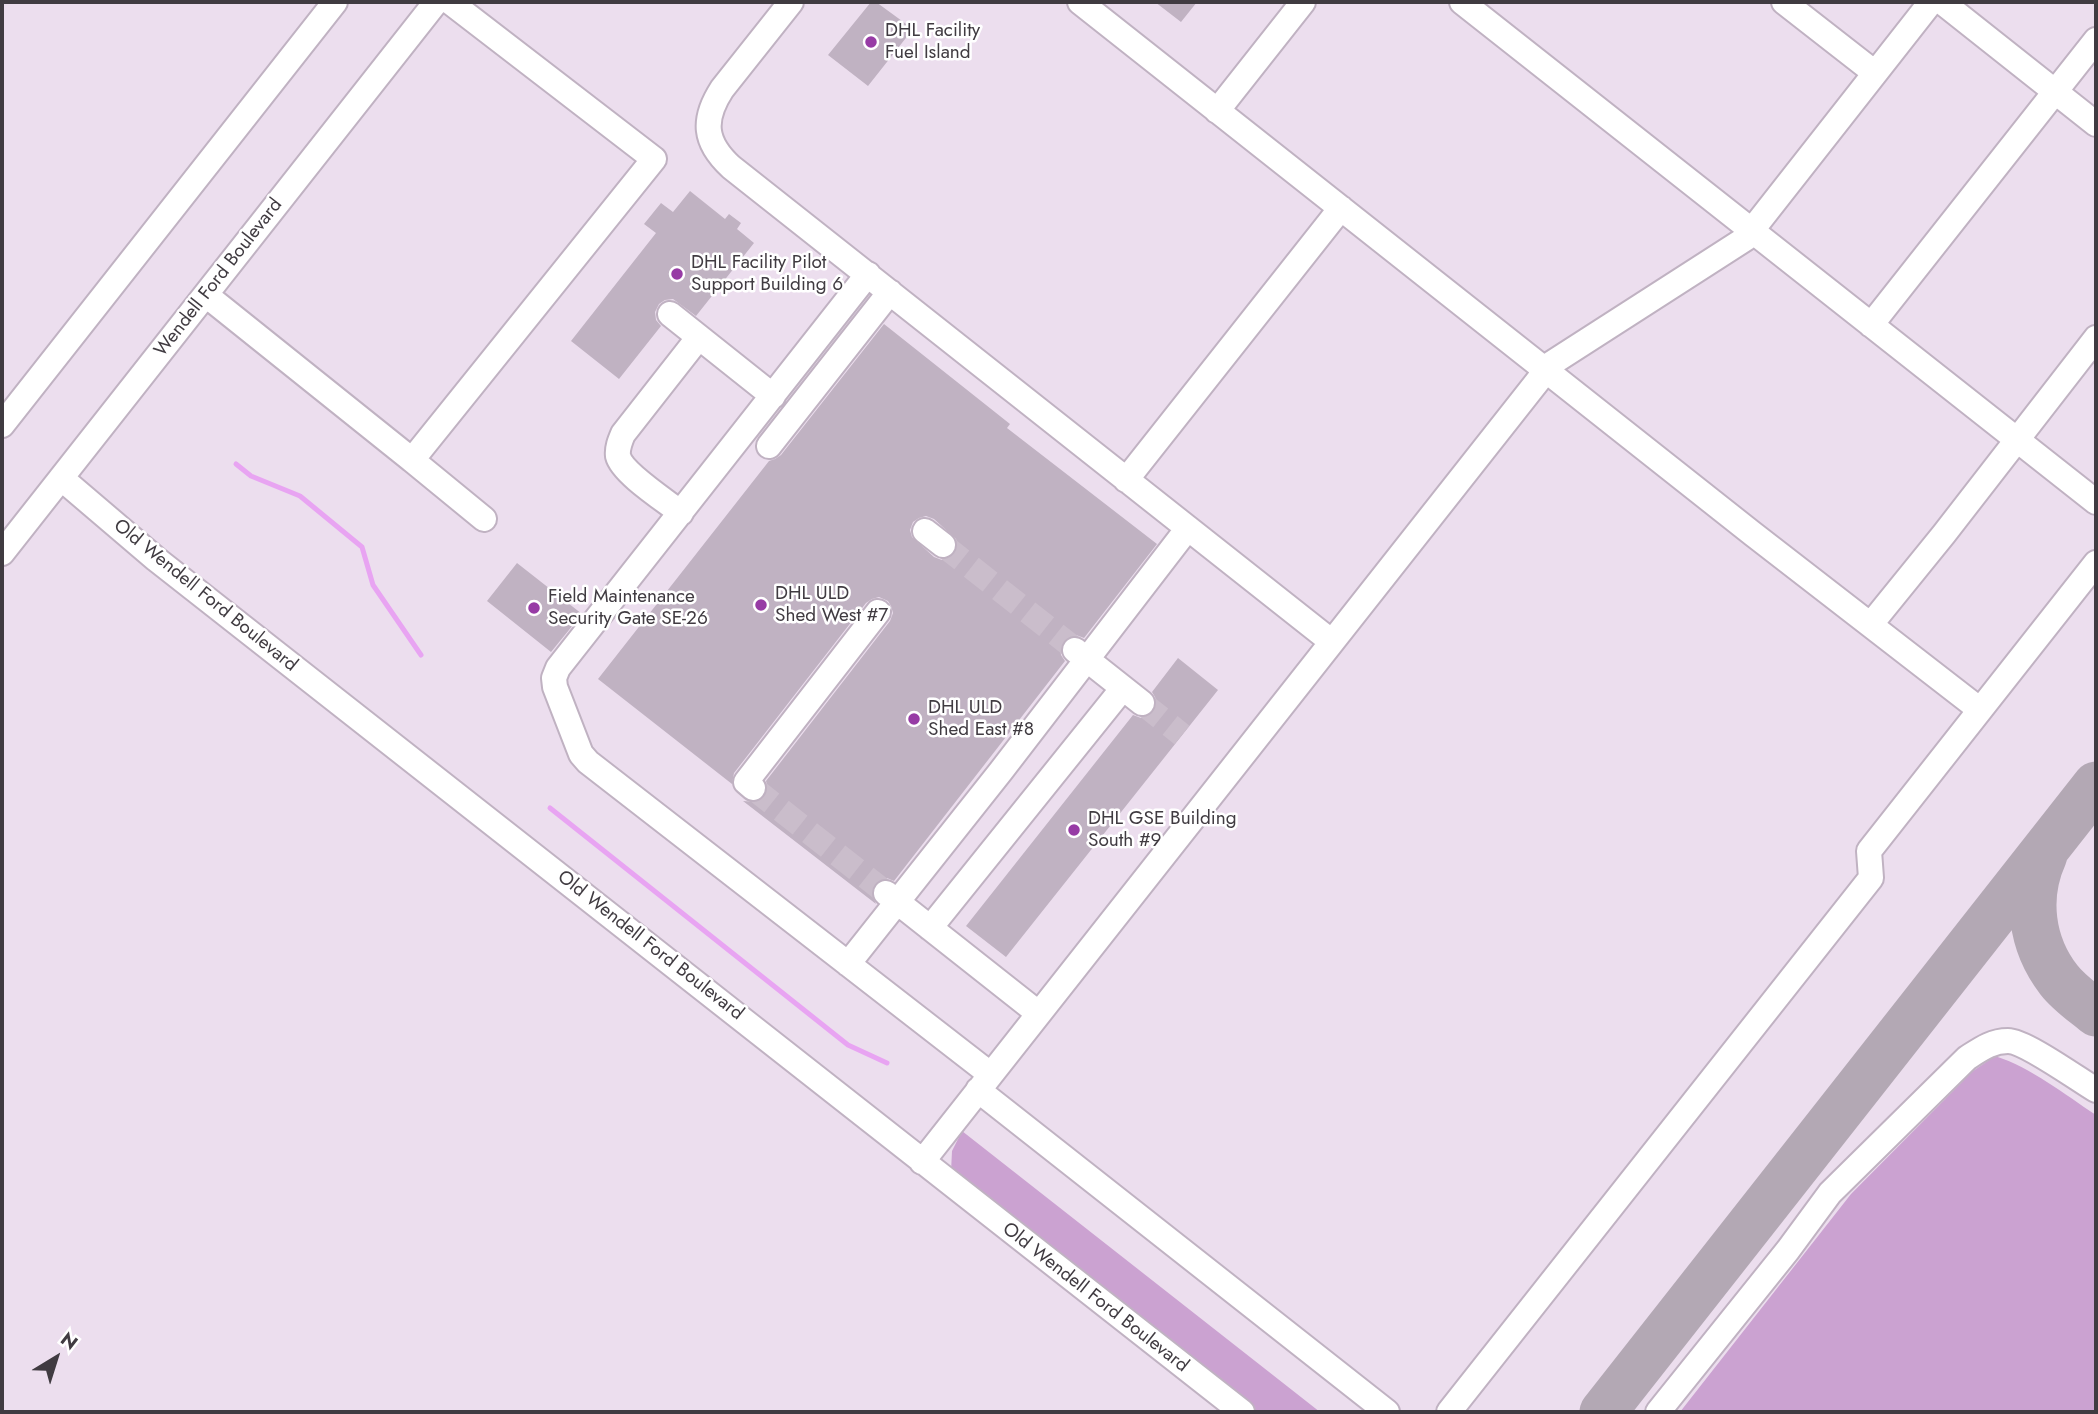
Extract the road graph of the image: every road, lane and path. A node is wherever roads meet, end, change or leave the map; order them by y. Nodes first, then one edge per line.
1 (335, 2) edge
2 (436, 2) edge
3 (450, 2) edge
4 (791, 2) edge
5 (1080, 2) edge
6 (1303, 2) edge
7 (1462, 2) edge
8 (1784, 2) edge
9 (1931, 2) edge
10 (1942, 2) edge
11 (2096, 40) edge
12 (1875, 74) junction
13 (2056, 91) junction
14 (1217, 111) junction
15 (2096, 124) edge
16 (1340, 208) junction
17 (1751, 231) junction
18 (868, 274) junction
19 (890, 292) junction
20 (206, 295) junction
21 (670, 314) dead end
22 (1871, 325) junction
23 (699, 337) junction
24 (2096, 338) edge
25 (1546, 370) junction
26 (773, 396) junction
27 (2, 425) edge
28 (2016, 439) junction
29 (769, 446) dead end
30 (412, 460) junction
31 (61, 478) junction
32 (1126, 480) junction
33 (2096, 502) edge
34 (681, 513) junction
35 (484, 519) dead end
36 (1188, 528) junction
37 (2, 553) edge
38 (2096, 563) edge
39 (878, 612) dead end
40 (1871, 624) junction
41 (1332, 642) junction
42 (1081, 654) junction
43 (1123, 688) junction
44 (1142, 703) tunnel mouth
45 (1979, 709) junction
46 (753, 788) dead end
47 (891, 897) junction
48 (930, 928) junction
49 (848, 964) junction
50 (1038, 1013) junction
51 (984, 1082) junction
52 (2096, 1090) edge
53 (922, 1162) junction
54 (1242, 1412) edge
55 (1387, 1412) edge
56 (1449, 1412) edge
57 (1658, 1412) edge

1 - 27 street
2 - 20 street, Wendell Ford Boulevard
3 - 30 street
4 - 18 street
5 - 14 street
6 - 14 street
7 - 17 street
8 - 12 street
9 - 12 street
10 - 13 street
11 - 13 street
12 - 17 street
13 - 15 street
13 - 22 street
14 - 16 street
16 - 25 street
16 - 32 street
17 - 22 street
17 - 25 street
18 - 19 street
18 - 26 street
19 - 29 street
19 - 32 street
20 - 30 street
20 - 31 street, Wendell Ford Boulevard
21 - 23 street
22 - 28 street
23 - 26 street
23 - 34 street
24 - 28 street
25 - 40 street
25 - 41 street
26 - 34 street
28 - 33 street
28 - 40 street
30 - 35 street
31 - 37 street, Wendell Ford Boulevard
31 - 53 street, Old Wendell Ford Boulevard
32 - 36 street
34 - 49 street
36 - 41 street
36 - 42 street
38 - 45 street
39 - 46 street
40 - 45 street
41 - 50 street
42 - 43 street
42 - 47 street
43 - 44 street
43 - 48 street
45 - 56 street
47 - 48 street
47 - 49 street
48 - 50 street
49 - 51 street
50 - 51 street
51 - 53 street
51 - 55 street
52 - 57 street
53 - 54 street, Old Wendell Ford Boulevard

